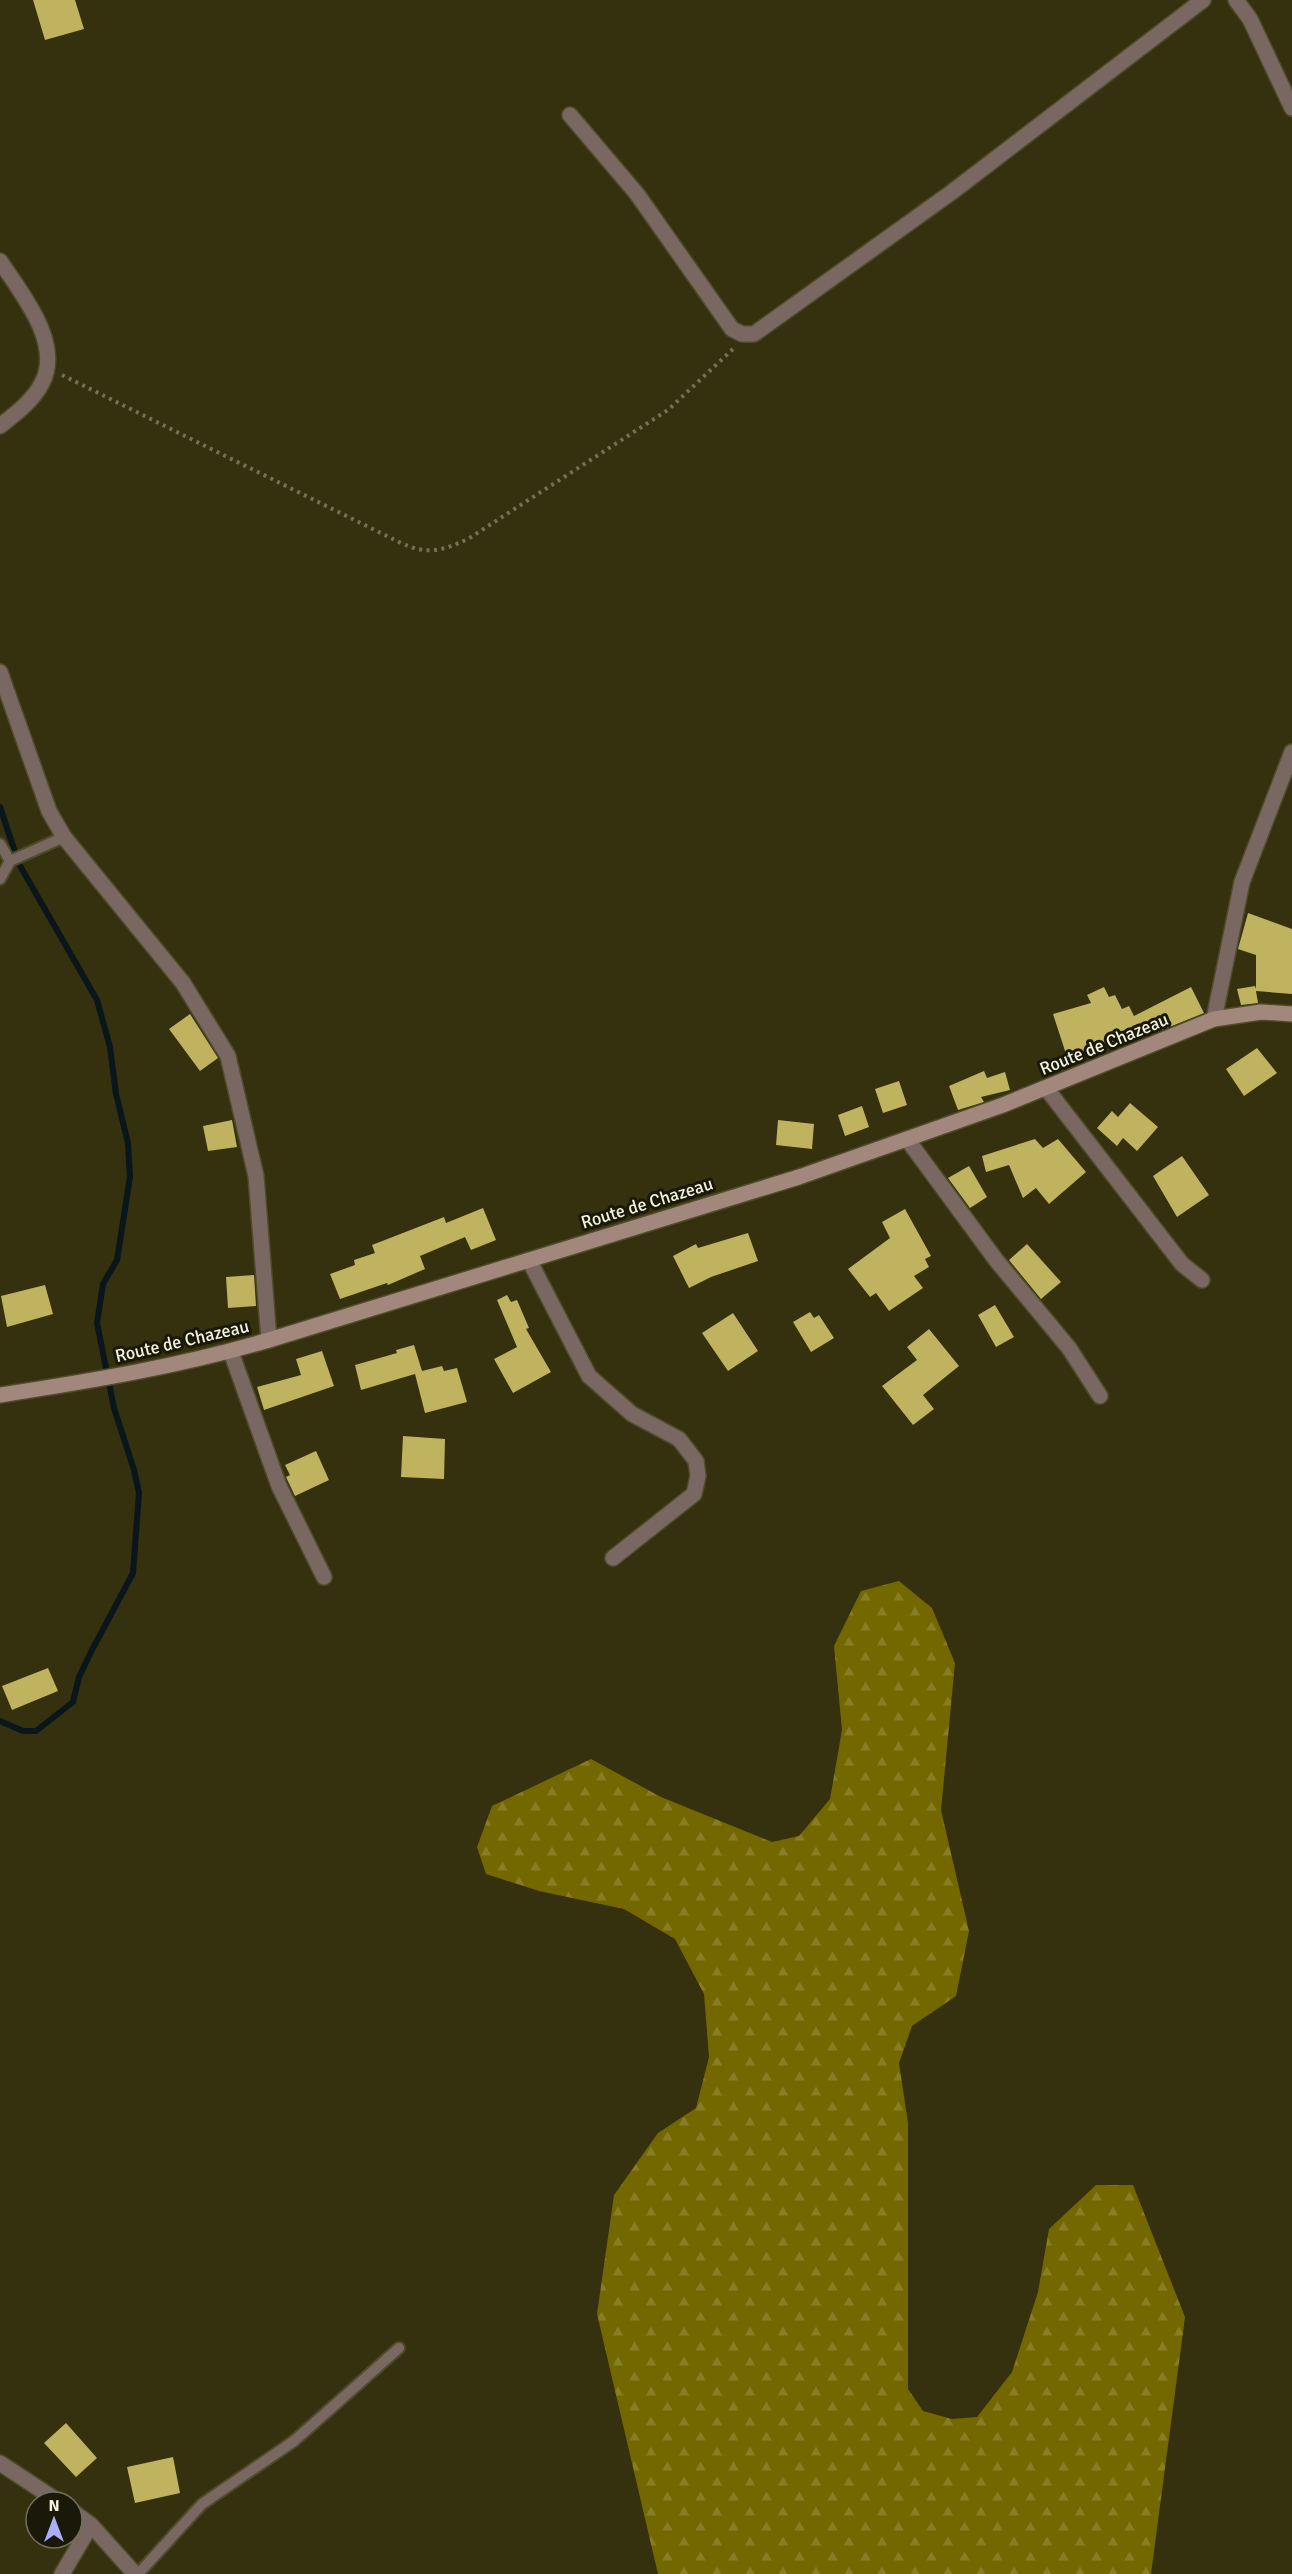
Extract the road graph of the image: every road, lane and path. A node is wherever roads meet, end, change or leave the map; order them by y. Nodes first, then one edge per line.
1 (1203, 0) edge
2 (1236, 0) edge
3 (1292, 108) edge
4 (570, 114) dead end
5 (0, 261) edge
6 (742, 334) junction
7 (47, 367) junction
8 (0, 426) edge
9 (0, 672) edge
10 (1292, 752) edge
11 (64, 837) junction
12 (0, 844) edge
13 (10, 861) junction
14 (0, 879) edge
15 (1292, 1014) edge
16 (1214, 1019) junction
17 (1046, 1088) junction
18 (907, 1139) junction
19 (529, 1260) junction
20 (1202, 1280) dead end
21 (269, 1340) junction
22 (231, 1352) junction
23 (0, 1395) edge
24 (1100, 1396) dead end
25 (614, 1558) dead end
26 (324, 1577) dead end
27 (399, 2348) dead end
28 (0, 2463) edge
29 (41, 2490) edge
30 (84, 2519) edge
31 (92, 2525) junction
32 (62, 2574) edge
33 (137, 2574) edge

1 - 6 street
2 - 3 street
4 - 6 street
5 - 7 street
6 - 7 path
7 - 8 street
9 - 11 street
10 - 16 street
11 - 13 lane
11 - 21 street
12 - 13 lane
13 - 14 lane
15 - 16 main road, Route de Chazeau
16 - 17 main road, Route de Chazeau
17 - 18 main road, Route de Chazeau
17 - 20 street
18 - 19 main road, Route de Chazeau
18 - 24 street
19 - 21 main road, Route de Chazeau
19 - 25 street
21 - 22 main road, Route de Chazeau
22 - 23 main road, Route de Chazeau
22 - 26 street
27 - 33 lane
28 - 29 street
30 - 31 street
31 - 32 street
31 - 33 street

